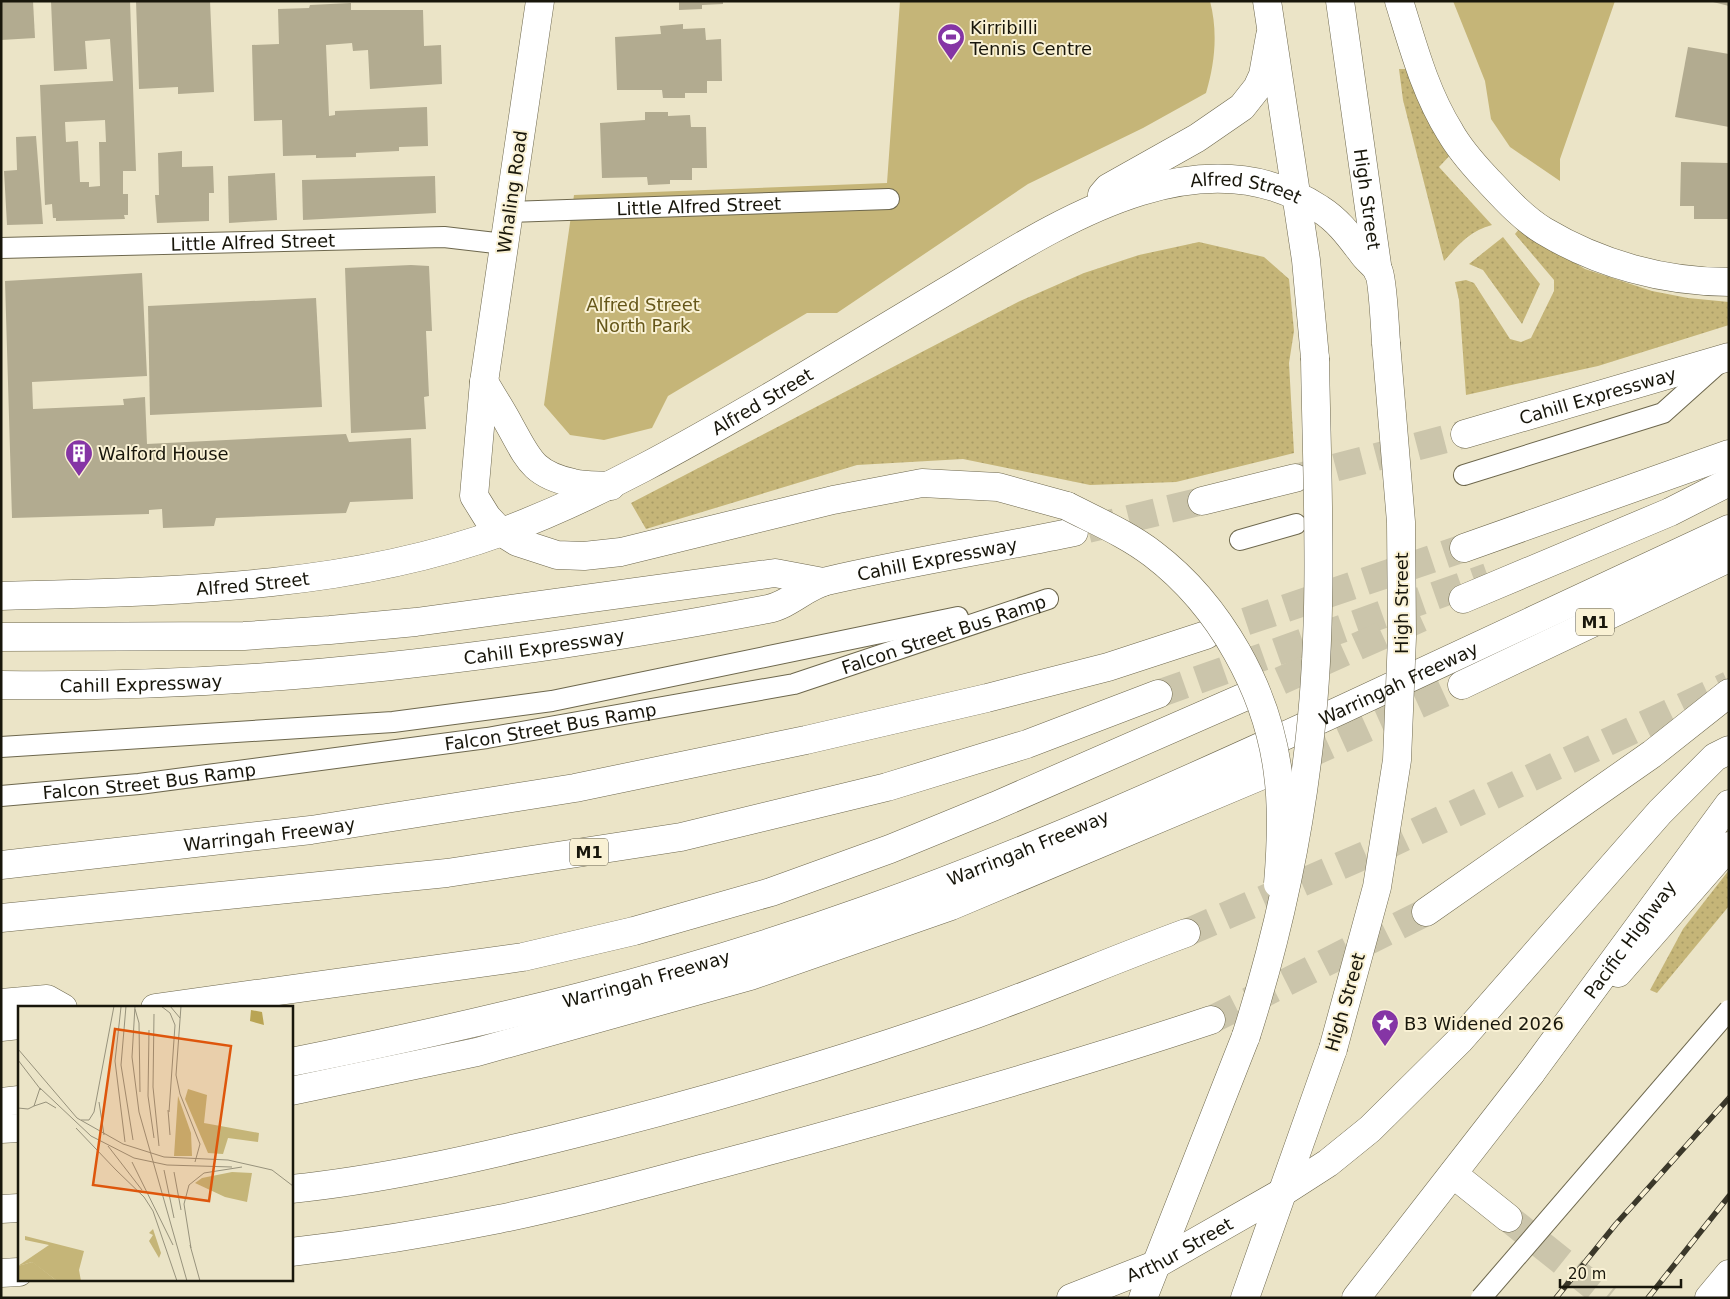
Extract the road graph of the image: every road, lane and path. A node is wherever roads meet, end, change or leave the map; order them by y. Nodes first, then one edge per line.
1 (540, 1) edge
2 (1267, 1) edge
3 (1340, 1) edge
4 (1399, 1) edge
5 (1270, 36) junction
6 (1296, 194) junction
7 (888, 199) dead end
8 (509, 212) junction
9 (1086, 212) junction
10 (504, 244) junction
11 (1, 248) edge
12 (1378, 272) junction
13 (1729, 282) edge
14 (1725, 358) edge
15 (484, 382) junction
16 (1465, 434) tunnel mouth
17 (1729, 454) edge
18 (1464, 475) dead end
19 (1295, 478) tunnel mouth
20 (1729, 482) edge
21 (611, 486) junction
22 (1202, 502) tunnel mouth
23 (1296, 524) dead end
24 (1729, 529) edge
25 (501, 532) junction
26 (1074, 532) tunnel mouth
27 (1240, 540) dead end
28 (1464, 548) tunnel mouth
29 (1729, 558) edge
30 (823, 582) junction
31 (1, 596) edge
32 (1463, 599) dead end
33 (1206, 635) tunnel mouth
34 (1, 637) edge
35 (1, 685) edge
36 (1462, 685) tunnel mouth
37 (1729, 693) edge
38 (1158, 694) tunnel mouth
39 (1242, 698) tunnel mouth
40 (1, 747) edge
41 (1729, 750) edge
42 (1265, 774) tunnel mouth
43 (1, 796) edge
44 (1729, 804) edge
45 (1729, 846) edge
46 (1, 865) edge
47 (1426, 912) tunnel mouth
48 (1, 918) edge
49 (1186, 933) tunnel mouth
50 (1, 1003) edge
51 (59, 1006) edge
52 (169, 1006) edge
53 (1729, 1010) edge
54 (1254, 1011) junction
55 (1211, 1020) tunnel mouth
56 (18, 1025) edge
57 (1, 1026) edge
58 (292, 1062) edge
59 (1530, 1073) junction
60 (292, 1091) edge
61 (18, 1100) edge
62 (1, 1102) edge
63 (18, 1128) edge
64 (1, 1130) edge
65 (1453, 1174) junction
66 (292, 1189) edge
67 (1283, 1192) junction
68 (18, 1208) edge
69 (1, 1209) edge
70 (1508, 1218) tunnel mouth
71 (292, 1252) edge
72 (1155, 1265) junction
73 (18, 1272) edge
74 (1, 1273) edge
75 (1729, 1274) edge
76 (1071, 1298) edge
77 (1143, 1298) edge
78 (1245, 1298) edge
79 (1356, 1298) edge
80 (1481, 1298) edge
81 (1709, 1298) edge

1 - 8 main road, Whaling Road
2 - 5 main road
3 - 12 main road, High Street
4 - 13 main road
5 - 6 main road
5 - 9 main road
6 - 9 main road, Alfred Street
6 - 12 main road, Alfred Street
6 - 54 main road, bridge
7 - 8 lane, Little Alfred Street
8 - 10 main road, Whaling Road
9 - 21 main road, Alfred Street
10 - 11 lane, Little Alfred Street
10 - 15 main road, Whaling Road
12 - 67 main road, High Street, bridge
14 - 16 main road, Cahill Expressway
14 - 18 lane
15 - 21 main road
15 - 25 main road, Whaling Road
17 - 28 main road
19 - 22 main road
20 - 32 main road
21 - 25 main road, Alfred Street
23 - 27 lane
24 - 58 main road, Warringah Freeway
25 - 31 main road, Alfred Street
25 - 54 main road, bridge
26 - 30 main road, Cahill Expressway
29 - 36 main road, Warringah Freeway / M1
30 - 34 main road
30 - 35 main road, Cahill Expressway
33 - 46 main road, Warringah Freeway
37 - 47 main road
38 - 48 main road, M1
39 - 52 main road
40 - 43 lane, Falcon Street Bus Ramp
41 - 67 main road, Arthur Street
42 - 60 main road, Warringah Freeway
44 - 59 main road, Pacific Highway
45 - 59 main road, Pacific Highway
49 - 66 main road
50 - 51 main road
53 - 80 lane, bridge
54 - 72 main road, bridge
55 - 71 main road
56 - 57 main road
59 - 65 main road, Pacific Highway
61 - 62 main road
63 - 64 main road
65 - 70 main road
65 - 79 main road, Pacific Highway
67 - 72 main road, Arthur Street
67 - 78 main road
68 - 69 main road
72 - 76 main road, Arthur Street
72 - 77 main road
73 - 74 main road
75 - 81 main road

